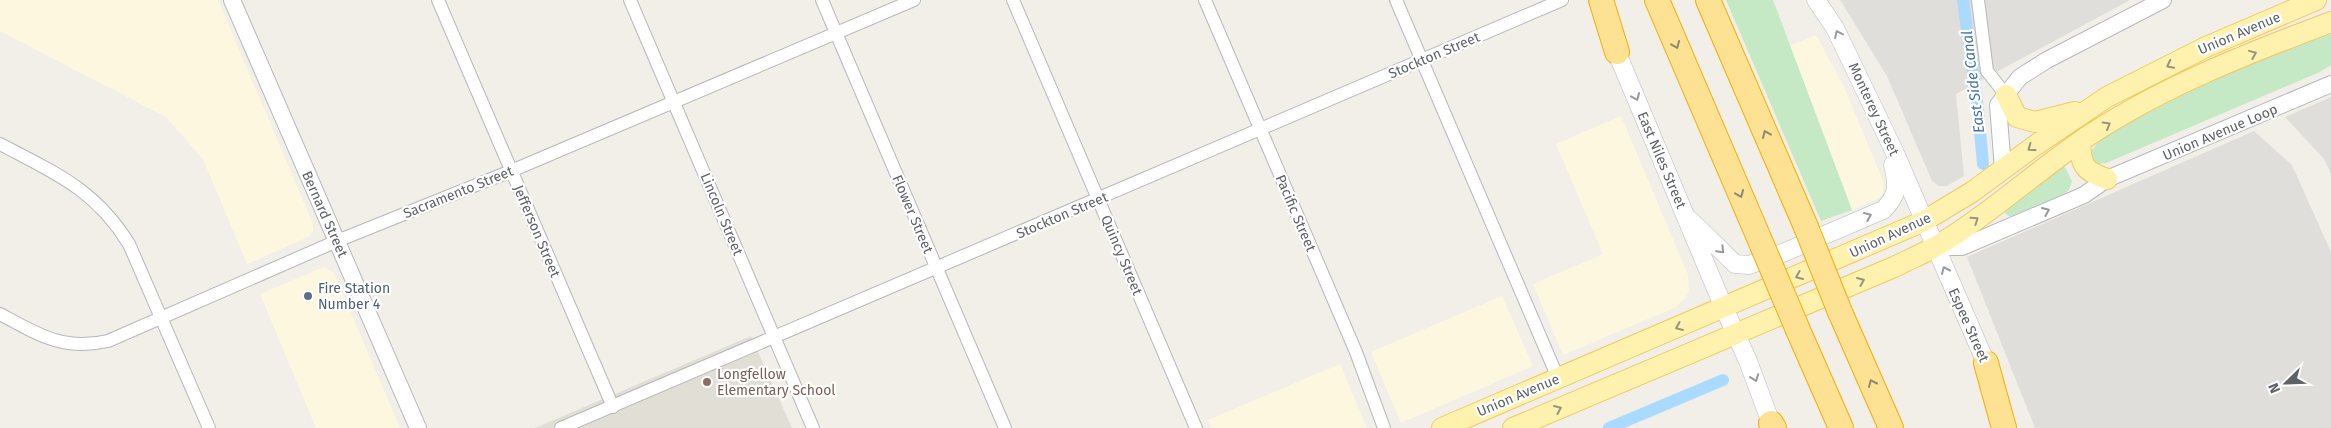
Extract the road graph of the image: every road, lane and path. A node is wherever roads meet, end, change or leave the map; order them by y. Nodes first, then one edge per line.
1 (232, 0) edge
2 (438, 0) edge
3 (630, 0) edge
4 (822, 0) edge
5 (914, 0) edge
6 (1013, 0) edge
7 (1205, 0) edge
8 (1396, 0) edge
9 (1562, 0) edge
10 (1594, 0) edge
11 (1601, 0) edge
12 (1657, 0) edge
13 (1708, 0) edge
14 (1816, 0) edge
15 (1978, 0) edge
16 (2163, 0) edge
17 (2313, 1) edge
18 (2331, 22) edge
19 (836, 33) junction
20 (1617, 52) junction
21 (1422, 60) junction
22 (2331, 84) edge
23 (2006, 95) junction
24 (674, 102) junction
25 (2089, 108) junction
26 (1882, 127) junction
27 (1260, 129) junction
28 (2080, 142) junction
29 (0, 144) edge
30 (2003, 169) junction
31 (511, 171) junction
32 (2107, 179) junction
33 (1098, 199) junction
34 (1686, 217) junction
35 (1924, 221) junction
36 (337, 241) junction
37 (1935, 247) junction
38 (936, 268) junction
39 (0, 314) edge
40 (161, 318) junction
41 (1730, 321) junction
42 (775, 338) junction
43 (1986, 362) junction
44 (1558, 378) junction
45 (613, 407) junction
46 (1773, 426) edge
47 (209, 428) edge
48 (418, 428) edge
49 (561, 428) edge
50 (813, 428) edge
51 (1005, 428) edge
52 (1196, 428) edge
53 (1384, 428) edge
54 (1442, 428) edge
55 (1513, 428) edge
56 (1840, 428) edge
57 (1892, 428) edge
58 (2004, 428) edge
59 (2017, 428) edge

1 - 36 street, Bernard Street
2 - 31 street, Jefferson Street
3 - 24 street, Lincoln Street
4 - 19 street, Flower Street
5 - 19 street, Sacramento Street
6 - 33 street, Quincy Street
7 - 27 street, Pacific Street
8 - 21 street
9 - 21 street, Stockton Street
10 - 20 main road, East Niles Street
11 - 20 highway
12 -> 56 highway, bridge
57 -> 13 highway, bridge
26 -> 14 main road, Monterey Street
15 - 23 street
16 - 23 street
17 -> 25 main road, Union Avenue
28 -> 18 main road, Union Avenue
19 - 24 street, Sacramento Street
19 - 38 street, Flower Street
20 -> 34 main road, East Niles Street
21 - 27 street, Stockton Street
21 - 44 street
22 - 32 street, Union Avenue Loop
23 - 25 main road
23 - 30 street
24 - 31 street, Sacramento Street
24 - 42 street, Lincoln Street
25 -> 30 main road, Union Avenue
34 -> 26 main road
26 - 35 main road, Monterey Street
27 - 33 street, Stockton Street
27 - 53 street, Pacific Street
28 - 32 main road
37 -> 28 main road, Union Avenue
29 - 40 street
30 - 35 main road, Union Avenue
31 - 36 street, Sacramento Street
31 - 45 street, Jefferson Street
37 -> 32 street, Union Avenue
33 - 38 street, Stockton Street
33 - 52 street, Quincy Street
34 - 41 main road, East Niles Street
35 - 37 main road, Espee Street
35 -> 41 main road, Union Avenue
36 - 40 street, Sacramento Street
36 - 48 street, Bernard Street
41 -> 37 main road, Union Avenue
43 -> 37 main road, Espee Street
38 - 42 street, Stockton Street
38 - 51 street, Flower Street
39 - 40 street, Sacramento Street
40 - 47 street
41 -> 44 main road, Union Avenue
41 -> 46 main road, East Niles Street
55 -> 41 main road, Union Avenue
42 - 45 street, Stockton Street
42 - 50 street, Lincoln Street
43 - 58 highway
43 - 59 street, Espee Street
44 - 54 main road, Union Avenue
45 - 49 street, Stockton Street

